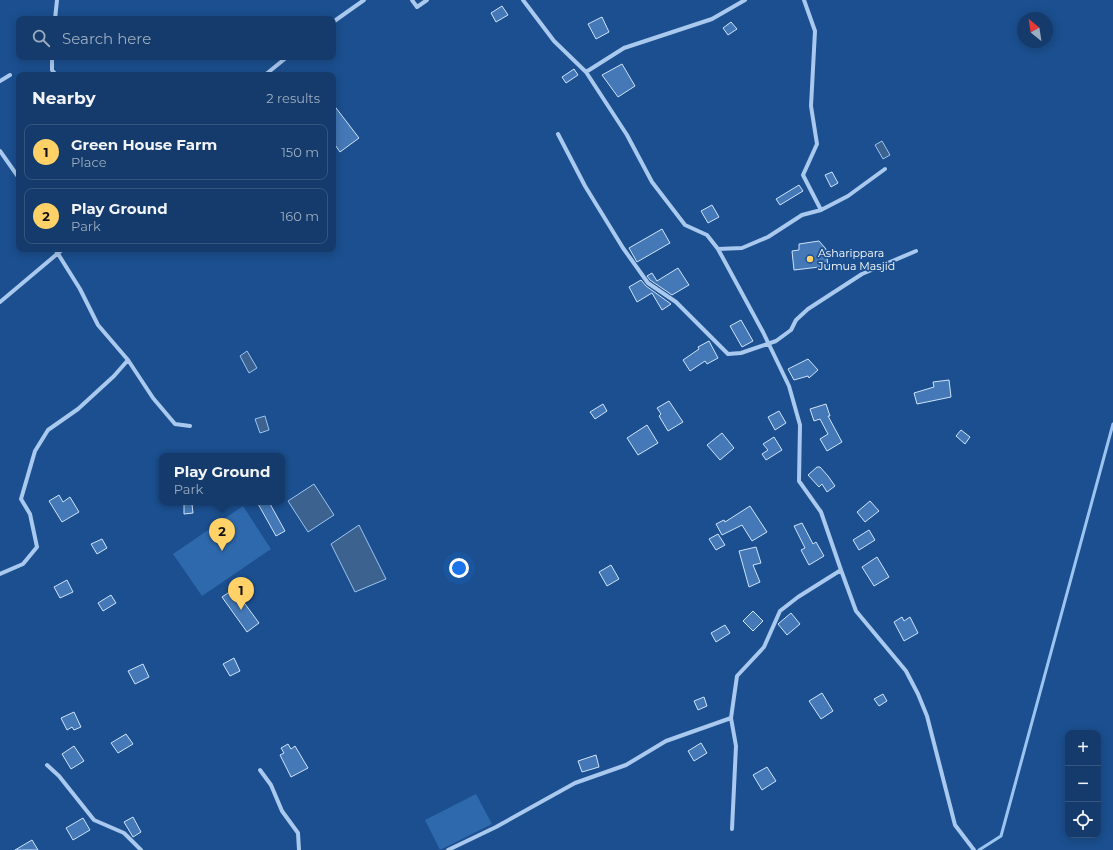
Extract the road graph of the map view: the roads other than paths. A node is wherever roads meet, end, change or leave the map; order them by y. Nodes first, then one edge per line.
1 (57, 0) edge
2 (364, 0) edge
3 (412, 0) edge
4 (427, 0) edge
5 (523, 0) edge
6 (745, 0) edge
7 (804, 0) edge
8 (55, 16) edge
9 (336, 20) edge
10 (52, 60) edge
11 (283, 60) edge
12 (54, 72) edge
13 (269, 72) edge
14 (586, 72) junction
15 (10, 75) dead end
16 (0, 82) edge
17 (558, 134) dead end
18 (0, 151) edge
19 (885, 168) dead end
20 (16, 174) edge
21 (821, 210) junction
22 (718, 249) junction
23 (916, 251) dead end
24 (58, 254) joint
25 (0, 302) edge
26 (768, 343) junction
27 (128, 360) junction
28 (190, 426) dead end
29 (841, 570) junction
30 (0, 574) edge
31 (731, 718) junction
32 (47, 765) dead end
33 (260, 770) dead end
34 (732, 829) dead end
35 (141, 850) edge
36 (299, 850) edge
37 (448, 850) edge
38 (974, 850) edge

1 - 8 street
2 - 9 street
3 - 4 street
5 - 14 street
6 - 14 street
7 - 21 street
10 - 12 street
11 - 13 street
14 - 22 street
15 - 16 street
17 - 26 street
18 - 20 street
19 - 21 street
21 - 22 street
22 - 26 street
23 - 26 street
24 - 25 street
24 - 27 street
26 - 29 street
27 - 28 street
27 - 30 street
29 - 31 street
29 - 38 street
31 - 34 street
31 - 37 street
32 - 35 street
33 - 36 street

